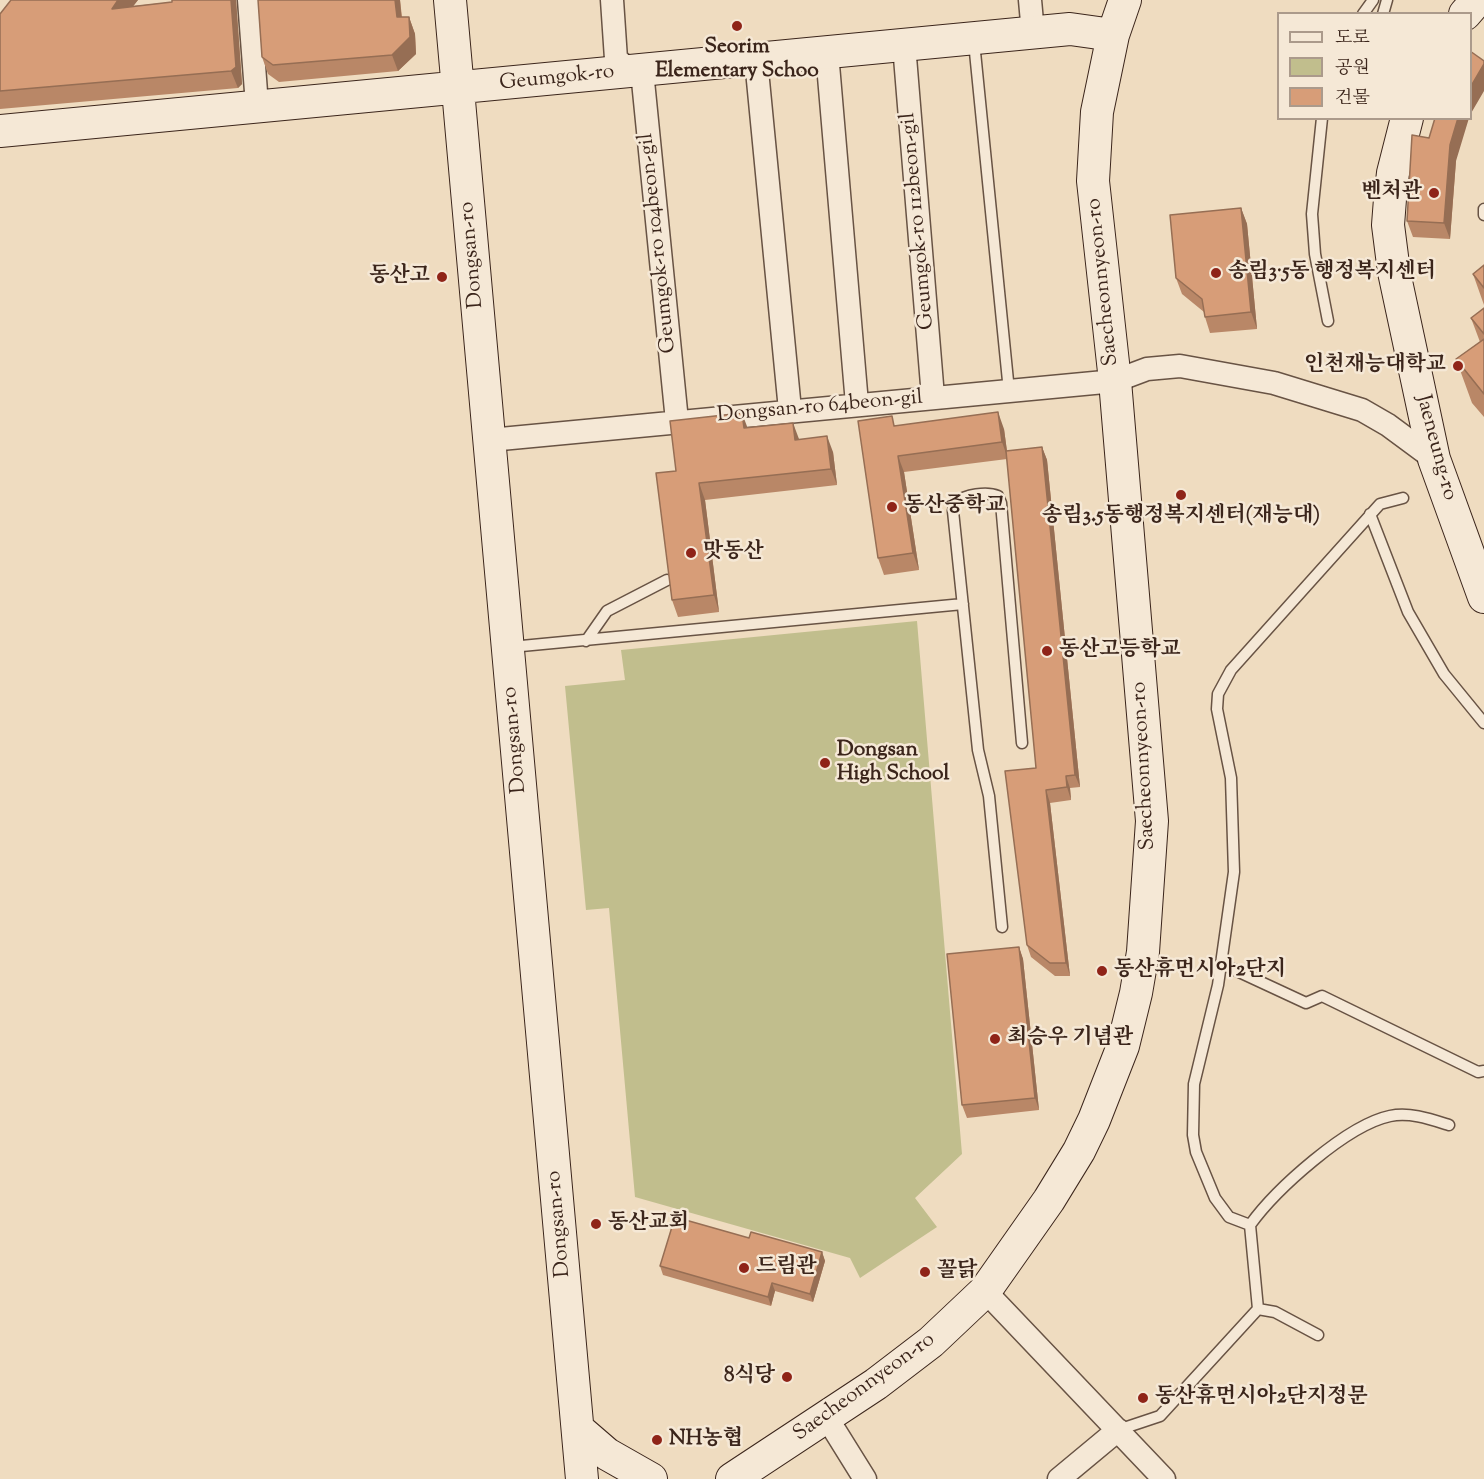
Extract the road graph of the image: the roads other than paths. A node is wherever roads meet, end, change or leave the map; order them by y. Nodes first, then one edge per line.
1 (249, 0) edge
2 (450, 0) edge
3 (612, 0) edge
4 (1029, 0) edge
5 (1125, 0) edge
6 (1477, 0) edge
7 (1467, 12) edge
8 (1033, 33) junction
9 (1113, 34) junction
10 (974, 38) junction
11 (904, 45) junction
12 (826, 53) junction
13 (756, 60) junction
14 (629, 72) junction
15 (458, 89) junction
16 (257, 105) junction
17 (1322, 120) edge
18 (1406, 120) edge
19 (0, 131) edge
20 (1484, 209) edge
21 (1484, 215) edge
22 (1328, 321) dead end
23 (1115, 381) junction
24 (1009, 391) junction
25 (933, 397) junction
26 (857, 404) junction
27 (790, 410) junction
28 (677, 421) junction
29 (490, 440) junction
30 (1434, 459) junction
31 (1403, 498) dead end
32 (1370, 514) junction
33 (667, 580) edge
34 (1484, 597) edge
35 (963, 604) junction
36 (586, 641) junction
37 (508, 647) junction
38 (1484, 723) edge
39 (1022, 743) dead end
40 (1002, 927) dead end
41 (1222, 964) junction
42 (1484, 1071) edge
43 (1449, 1125) dead end
44 (1250, 1225) junction
45 (985, 1291) junction
46 (1258, 1310) junction
47 (1318, 1335) dead end
48 (827, 1418) junction
49 (1118, 1430) junction
50 (579, 1438) junction
51 (570, 1479) edge
52 (582, 1479) edge
53 (651, 1479) edge
54 (732, 1479) edge
55 (865, 1479) edge
56 (1059, 1479) edge
57 (1164, 1479) edge

1 - 16 street
2 - 15 street, Dongsan-ro
3 - 14 street
4 - 8 street
5 - 9 street, Saecheonnyeon-ro
6 - 7 street
8 - 9 street, Geumgok-ro
8 - 10 street, Geumgok-ro
9 - 23 street, Saecheonnyeon-ro
10 - 11 street, Geumgok-ro
10 - 24 lane
11 - 12 street, Geumgok-ro
11 - 25 street, Geumgok-ro 112beon-gil
12 - 13 street, Geumgok-ro
12 - 26 street
13 - 14 street, Geumgok-ro
13 - 27 street
14 - 15 street, Geumgok-ro
14 - 28 street, Geumgok-ro 104beon-gil
15 - 16 street, Geumgok-ro
15 - 29 street, Dongsan-ro
16 - 19 street, Geumgok-ro
17 - 22 lane
18 - 30 street, Jaeneung-ro
20 - 21 lane
23 - 24 street, Dongsan-ro 64beon-gil
23 - 30 street, Dongsan-ro 64beon-gil
23 - 45 street, Saecheonnyeon-ro
24 - 25 street, Dongsan-ro 64beon-gil
25 - 26 street, Dongsan-ro 64beon-gil
26 - 27 street, Dongsan-ro 64beon-gil
27 - 28 street, Dongsan-ro 64beon-gil
28 - 29 street, Dongsan-ro 64beon-gil
29 - 37 street, Dongsan-ro
30 - 34 street, Jaeneung-ro
31 - 32 lane
32 - 38 lane
32 - 41 lane
33 - 36 lane
35 - 36 lane
35 - 39 lane
35 - 40 lane
36 - 37 lane
37 - 50 street, Dongsan-ro
41 - 42 lane
41 - 44 lane
43 - 44 lane
44 - 46 lane
45 - 48 street, Saecheonnyeon-ro
45 - 49 street
46 - 47 lane
46 - 49 lane
48 - 54 street, Saecheonnyeon-ro
48 - 55 street
49 - 56 street
49 - 57 street
50 - 51 street
50 - 52 street, Dongsan-ro
50 - 53 street

